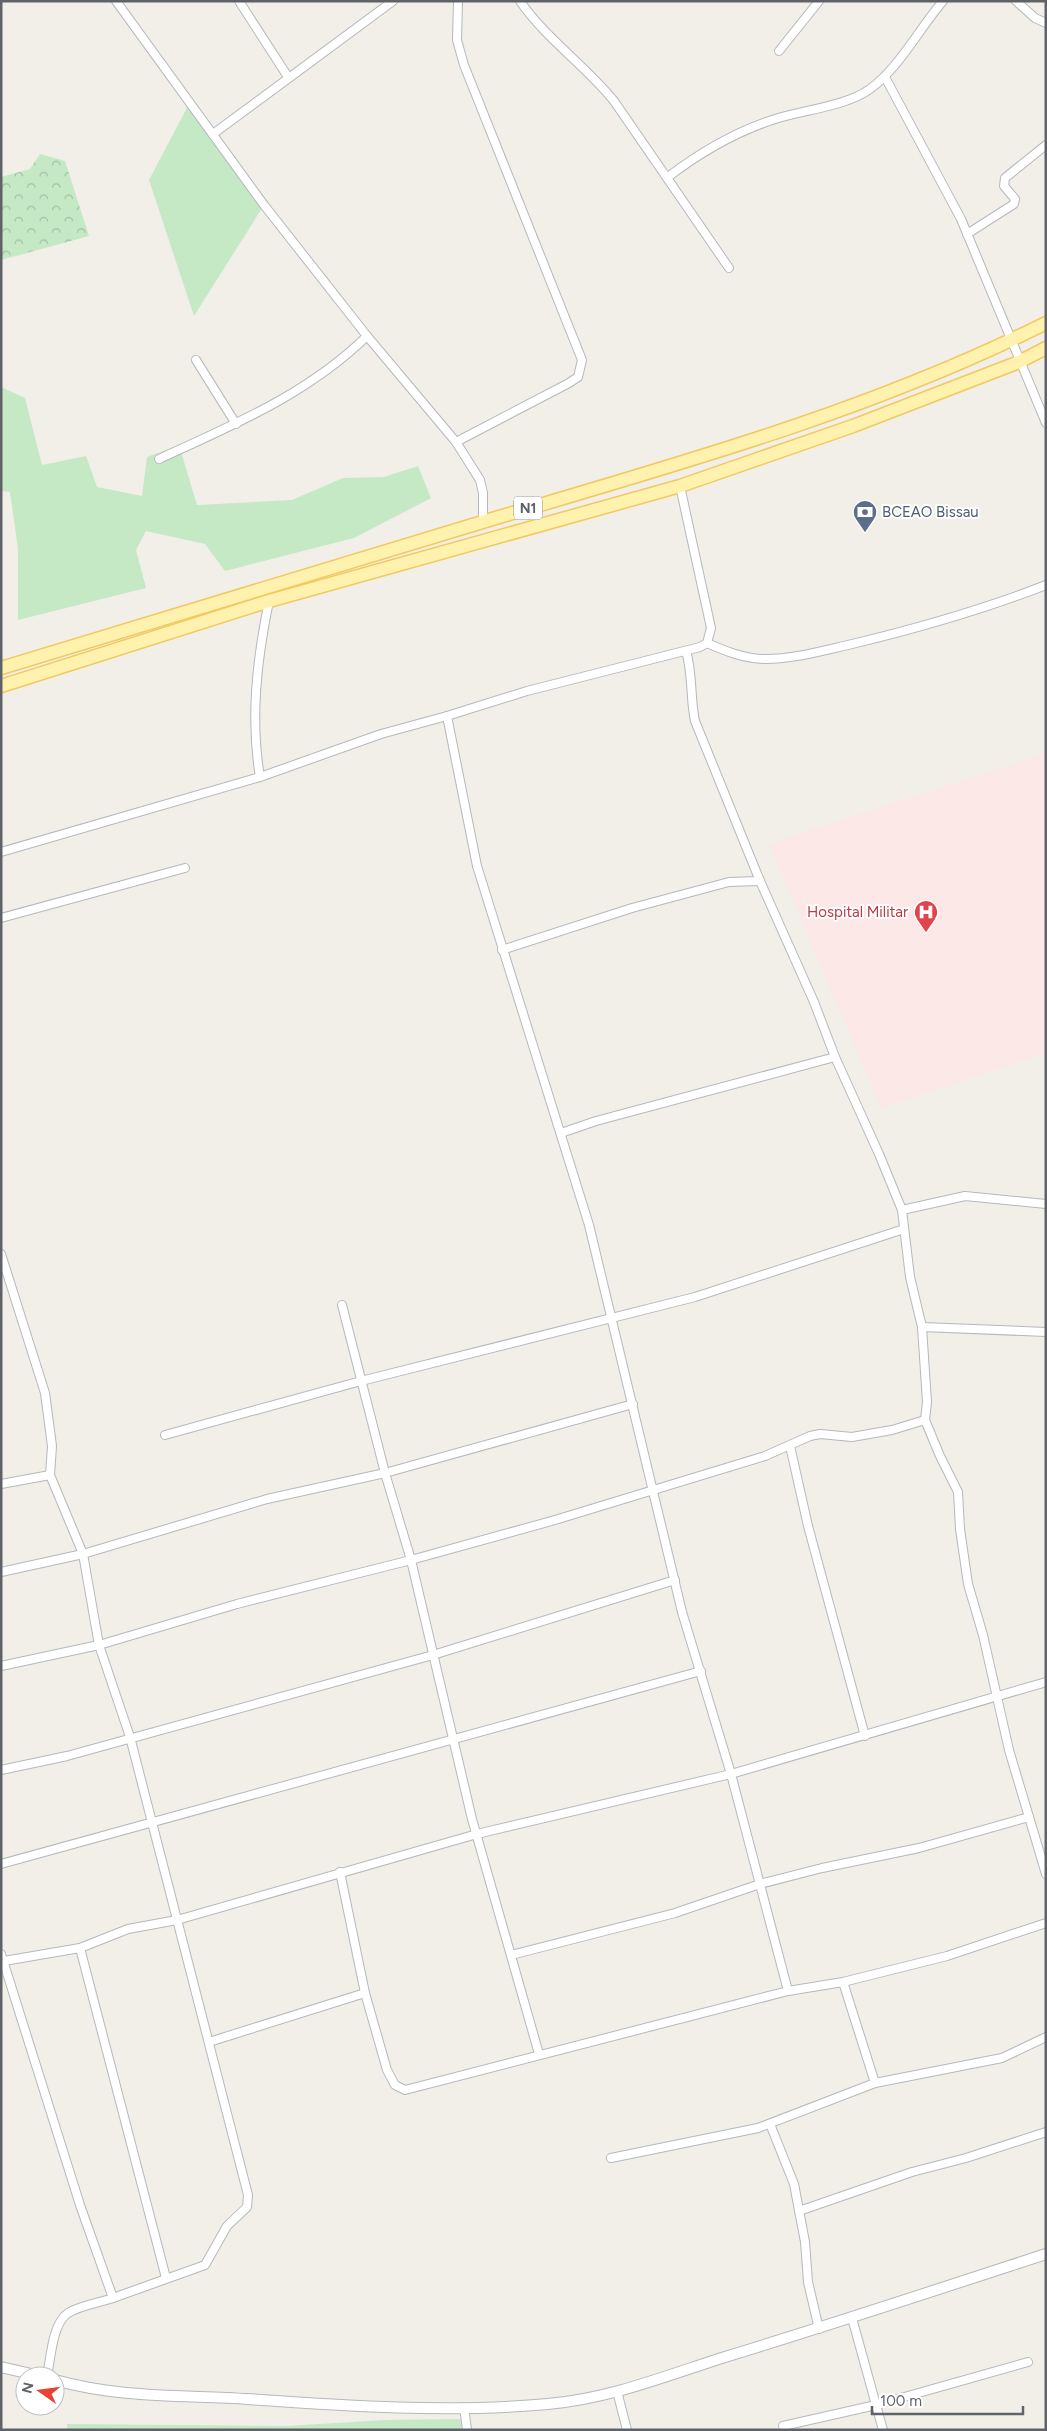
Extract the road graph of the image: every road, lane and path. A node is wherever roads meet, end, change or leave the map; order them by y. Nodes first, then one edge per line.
1 (116, 1) edge
2 (239, 1) edge
3 (393, 1) edge
4 (458, 1) edge
5 (520, 1) edge
6 (819, 1) edge
7 (943, 1) edge
8 (1016, 1) edge
9 (384, 4) edge
10 (1046, 23) edge
11 (779, 51) dead end
12 (288, 77) junction
13 (885, 77) junction
14 (212, 134) junction
15 (1046, 145) edge
16 (668, 177) junction
17 (967, 234) junction
18 (729, 268) dead end
19 (1046, 323) edge
20 (367, 336) junction
21 (1012, 341) junction
22 (1046, 348) edge
23 (196, 360) dead end
24 (1019, 362) junction
25 (1046, 423) edge
26 (236, 424) junction
27 (456, 442) junction
28 (159, 459) dead end
29 (680, 486) junction
30 (483, 521) junction
31 (1046, 585) edge
32 (269, 601) junction
33 (707, 643) junction
34 (686, 651) junction
35 (1, 668) edge
36 (1, 686) edge
37 (447, 716) junction
38 (260, 777) junction
39 (1, 852) edge
40 (185, 868) dead end
41 (760, 881) junction
42 (1, 918) edge
43 (502, 950) junction
44 (835, 1057) junction
45 (561, 1134) junction
46 (1046, 1204) edge
47 (902, 1210) junction
48 (904, 1229) junction
49 (1, 1254) edge
50 (342, 1305) dead end
51 (611, 1318) junction
52 (922, 1327) junction
53 (1046, 1332) edge
54 (361, 1381) junction
55 (633, 1404) junction
56 (925, 1420) junction
57 (165, 1435) dead end
58 (790, 1446) junction
59 (385, 1473) junction
60 (50, 1475) junction
61 (1, 1484) edge
62 (654, 1491) junction
63 (83, 1554) junction
64 (411, 1560) junction
65 (1, 1572) edge
66 (674, 1580) junction
67 (98, 1645) junction
68 (433, 1655) junction
69 (1, 1666) edge
70 (701, 1672) junction
71 (1046, 1682) edge
72 (995, 1696) junction
73 (865, 1736) junction
74 (130, 1737) junction
75 (452, 1739) junction
76 (1, 1770) edge
77 (731, 1774) junction
78 (1029, 1817) junction
79 (153, 1824) junction
80 (477, 1834) junction
81 (1, 1864) edge
82 (340, 1872) junction
83 (1046, 1874) edge
84 (760, 1884) junction
85 (177, 1920) junction
86 (1046, 1923) edge
87 (80, 1948) junction
88 (511, 1955) junction
89 (3, 1958) edge
90 (843, 1982) junction
91 (788, 1991) junction
92 (365, 1993) junction
93 (1046, 2037) edge
94 (209, 2042) junction
95 (539, 2054) junction
96 (875, 2083) junction
97 (770, 2124) junction
98 (1046, 2132) edge
99 (610, 2158) dead end
100 (799, 2212) junction
101 (1046, 2254) edge
102 (166, 2278) junction
103 (113, 2298) junction
104 (852, 2318) junction
105 (819, 2328) junction
106 (1028, 2362) dead end
107 (1, 2366) edge
108 (50, 2366) edge
109 (15, 2370) edge
110 (65, 2383) edge
111 (617, 2391) junction
112 (876, 2405) junction
113 (464, 2407) junction
114 (783, 2426) dead end
115 (467, 2430) edge
116 (628, 2430) edge
117 (883, 2430) edge

1 - 14 street
2 - 12 street
3 - 9 street
4 - 27 street
5 - 16 street
6 - 11 street
7 - 13 street
8 - 10 street
9 - 12 street
12 - 14 street
13 - 16 street
13 - 17 street
14 - 20 street
15 - 17 street
16 - 18 street
17 - 21 street
19 - 21 main road, N1
20 - 26 street
20 - 27 street
21 - 24 street
21 - 30 main road, N1
22 - 24 main road, N1
23 - 26 street
24 - 25 street
24 - 29 main road, N1
26 - 28 street
27 - 30 street
29 - 32 main road, N1
29 - 33 street
30 - 35 main road, N1
31 - 33 street
32 - 36 main road, N1
32 - 38 street
33 - 34 street
34 - 37 street
34 - 41 street
37 - 38 street
37 - 43 street
38 - 39 street
40 - 42 street
41 - 43 street
41 - 44 street
43 - 45 street
44 - 45 street
44 - 47 street
45 - 51 street
46 - 47 street
47 - 48 street
48 - 51 street
48 - 52 street
49 - 60 street
50 - 54 street
51 - 54 street
51 - 55 street
52 - 53 street
52 - 56 street
54 - 57 street
54 - 59 street
55 - 59 street
55 - 62 street
56 - 58 street
56 - 72 street
58 - 62 street
58 - 73 street
59 - 63 street
59 - 64 street
60 - 61 street
60 - 63 street
62 - 64 street
62 - 66 street
63 - 65 street
63 - 67 street
64 - 67 street
64 - 68 street
66 - 68 street
66 - 70 street
67 - 69 street
67 - 74 street
68 - 74 street
68 - 75 street
70 - 75 street
70 - 77 street
71 - 72 street
72 - 73 street
72 - 78 street
73 - 77 street
74 - 76 street
74 - 79 street
75 - 79 street
75 - 80 street
77 - 80 street
77 - 84 street
78 - 83 street
78 - 84 street
79 - 81 street
79 - 85 street
80 - 82 street
80 - 88 street
82 - 85 street
82 - 92 street
84 - 88 street
84 - 91 street
85 - 87 street
85 - 94 street
86 - 90 street
87 - 89 street
87 - 102 street
88 - 95 street
89 - 103 street
90 - 91 street
90 - 96 street
91 - 95 street
92 - 94 street
92 - 95 street
93 - 96 street
94 - 102 street
96 - 97 street
97 - 99 street
97 - 100 street
98 - 100 street
100 - 105 street
101 - 104 street
102 - 103 street
103 - 108 street
104 - 105 street
104 - 112 street
105 - 111 street
106 - 112 street
107 - 109 street
110 - 113 street
111 - 113 street
111 - 116 street
112 - 114 street
112 - 117 street
113 - 115 street

